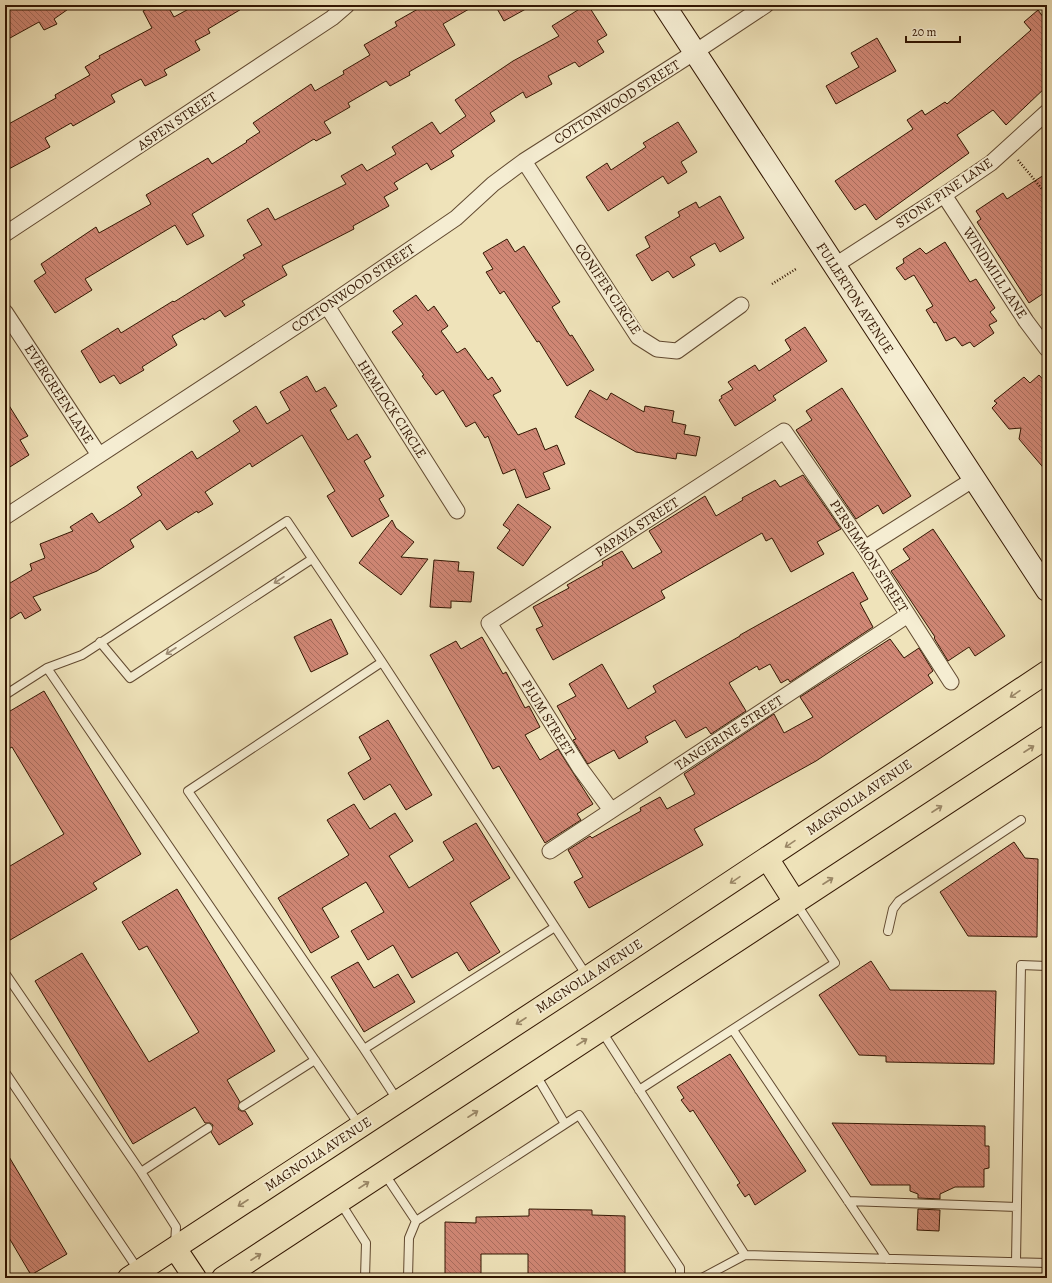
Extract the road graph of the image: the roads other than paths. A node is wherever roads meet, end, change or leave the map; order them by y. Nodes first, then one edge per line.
1 (347, 5) edge
2 (664, 5) edge
3 (766, 5) edge
4 (695, 52) junction
5 (1047, 112) edge
6 (524, 161) junction
7 (944, 195) junction
8 (5, 234) edge
9 (834, 266) junction
10 (327, 306) junction
11 (741, 306) dead end
12 (5, 312) edge
13 (1047, 348) edge
14 (784, 431) joint
15 (99, 455) junction
16 (974, 479) junction
17 (458, 511) dead end
18 (5, 517) edge
19 (866, 548) junction
20 (312, 559) junction
21 (1047, 590) edge
22 (908, 615) junction
23 (489, 623) joint
24 (100, 642) junction
25 (382, 662) junction
26 (47, 668) junction
27 (1047, 672) edge
28 (951, 682) dead end
29 (5, 695) edge
30 (1047, 737) edge
31 (611, 810) junction
32 (1021, 820) dead end
33 (550, 851) dead end
34 (768, 858) junction
35 (795, 902) junction
36 (555, 927) junction
37 (888, 931) dead end
38 (1047, 966) edge
39 (5, 973) edge
40 (588, 977) junction
41 (601, 1030) junction
42 (733, 1030) junction
43 (364, 1048) junction
44 (315, 1060) junction
45 (5, 1072) edge
46 (535, 1074) junction
47 (640, 1090) junction
48 (398, 1102) junction
49 (243, 1106) dead end
50 (565, 1124) junction
51 (361, 1126) junction
52 (208, 1128) dead end
53 (141, 1172) junction
54 (383, 1173) junction
55 (848, 1201) junction
56 (340, 1202) junction
57 (1017, 1207) junction
58 (416, 1220) junction
59 (175, 1248) junction
60 (745, 1256) junction
61 (887, 1259) junction
62 (1016, 1262) junction
63 (1047, 1263) edge
64 (134, 1275) edge
65 (196, 1278) edge
66 (223, 1278) edge
67 (365, 1278) edge
68 (408, 1278) edge
69 (680, 1278) edge
70 (702, 1278) edge

1 - 8 street, ASPEN STREET
2 - 4 main road, FULLERTON AVENUE
3 - 4 street, COTTONWOOD STREET
4 - 6 street, COTTONWOOD STREET
4 - 9 main road, FULLERTON AVENUE
5 - 7 street, STONE PINE LANE
6 - 10 street, COTTONWOOD STREET
6 - 11 street, CONIFER CIRCLE
7 - 9 street, STONE PINE LANE
7 - 13 street, WINDMILL LANE
9 - 16 main road, FULLERTON AVENUE
10 - 15 street, COTTONWOOD STREET
10 - 17 street, HEMLOCK CIRCLE
12 - 15 street, EVERGREEN LANE
14 - 19 street, PERSIMMON STREET
14 - 23 street, PAPAYA STREET
15 - 18 street, COTTONWOOD STREET
16 - 19 street
16 - 21 main road, FULLERTON AVENUE
19 - 22 street, PERSIMMON STREET
20 -> 24 lane
20 - 24 lane
20 - 25 lane
22 - 28 street, PERSIMMON STREET
22 - 31 street, TANGERINE STREET
23 - 31 street, PLUM STREET
24 - 26 lane
25 - 36 lane
25 - 43 lane
26 - 29 lane
26 - 44 lane
27 -> 34 main road, MAGNOLIA AVENUE
35 -> 30 main road
31 - 33 street, TANGERINE STREET
32 - 37 lane
34 - 35 main road
34 -> 40 main road, MAGNOLIA AVENUE
35 - 41 main road
35 - 42 lane
36 - 40 lane
36 - 43 lane
38 - 57 lane
39 - 53 lane
40 -> 48 main road, MAGNOLIA AVENUE
46 -> 41 main road
41 - 47 lane
42 - 47 lane
42 - 55 lane
43 - 48 lane
44 - 49 lane
44 - 51 lane
45 - 64 lane
46 - 50 lane
54 -> 46 main road
47 - 60 lane
48 - 51 main road, MAGNOLIA AVENUE
50 - 58 lane
50 - 69 lane
51 -> 59 main road, MAGNOLIA AVENUE
52 - 53 lane
53 - 59 lane
56 -> 54 main road
54 - 58 lane
55 - 57 lane
55 - 61 lane
66 -> 56 main road
56 - 67 lane
57 - 62 lane
58 - 68 lane
59 - 64 main road, MAGNOLIA AVENUE
59 - 65 main road
60 - 61 lane
60 - 70 lane
61 - 62 lane
62 - 63 lane

